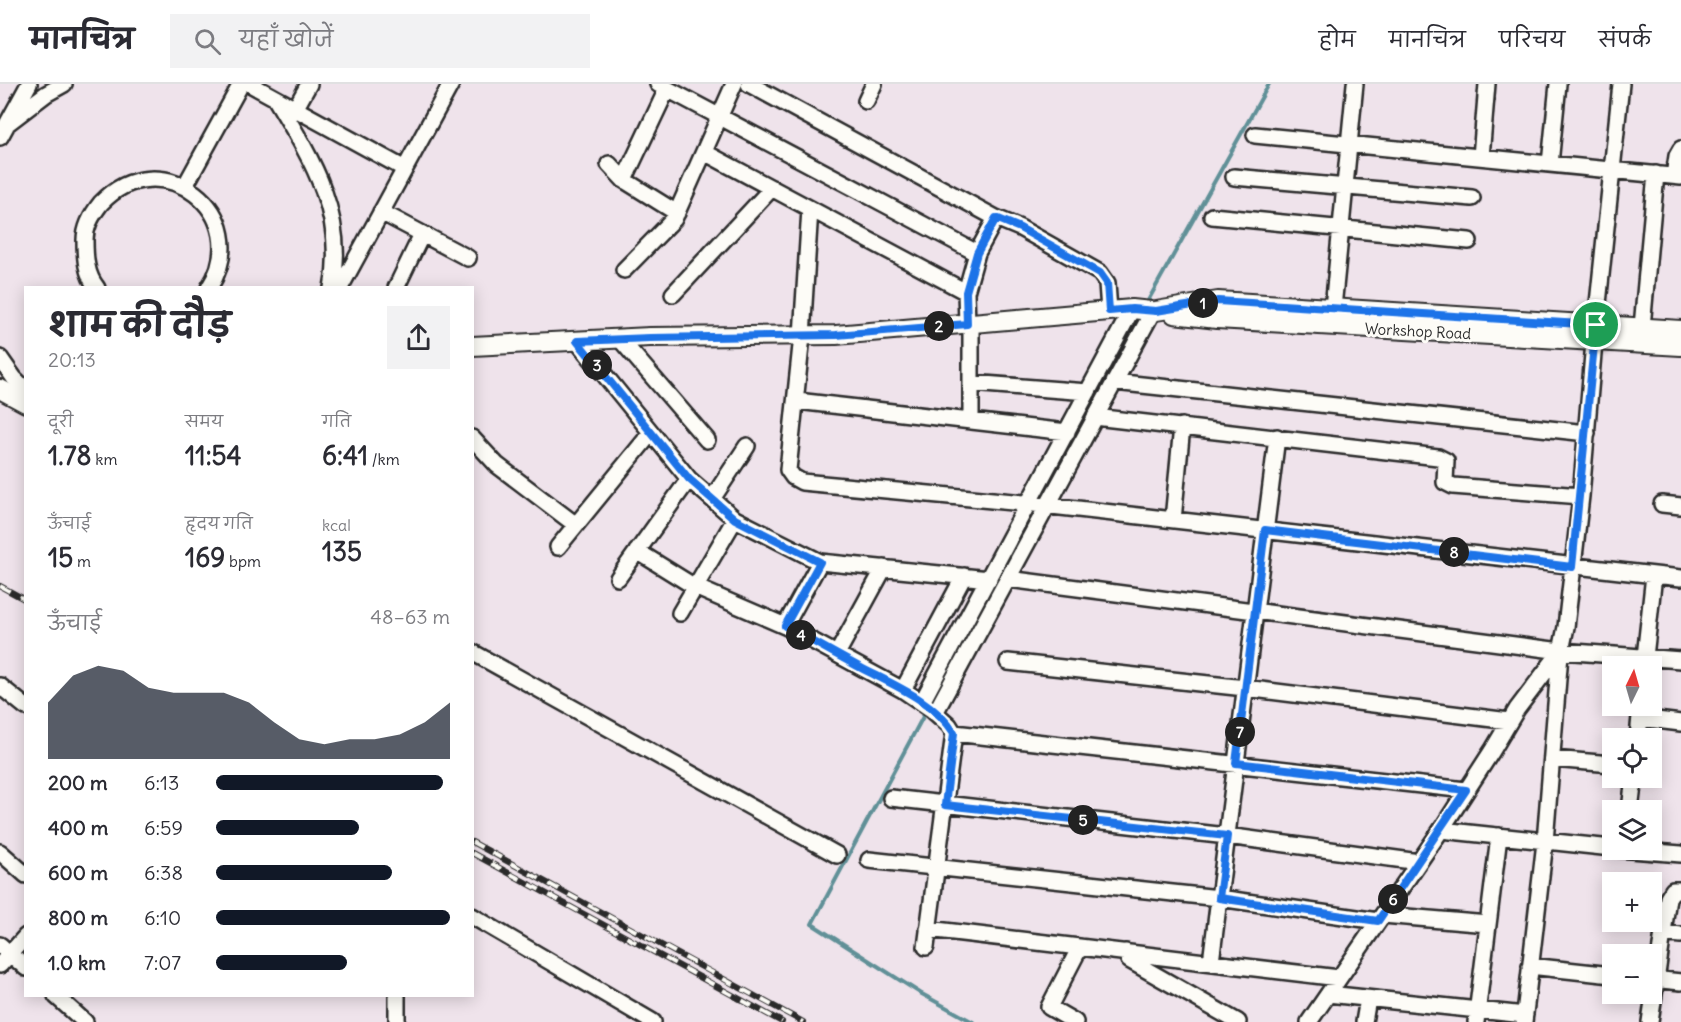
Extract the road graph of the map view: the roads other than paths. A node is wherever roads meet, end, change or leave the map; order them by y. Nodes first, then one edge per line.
1 (29, 84) edge
2 (64, 84) edge
3 (241, 84) edge
4 (250, 84) edge
5 (309, 84) edge
6 (451, 84) edge
7 (734, 84) edge
8 (749, 84) edge
9 (874, 84) edge
10 (1355, 84) edge
11 (1487, 84) edge
12 (1558, 84) edge
13 (1622, 84) edge
14 (663, 86) edge
15 (275, 98) junction
16 (866, 101) dead end
17 (295, 109) junction
18 (720, 117) junction
19 (8, 123) junction
20 (1255, 135) dead end
21 (0, 137) edge
22 (1349, 144) junction
23 (1681, 149) edge
24 (704, 152) junction
25 (1481, 157) junction
26 (609, 164) dead end
27 (1550, 164) junction
28 (405, 169) junction
29 (1612, 171) junction
30 (1656, 174) junction
31 (1234, 177) dead end
32 (1678, 177) edge
33 (624, 180) junction
34 (185, 186) junction
35 (1345, 187) junction
36 (772, 188) junction
37 (1472, 198) dead end
38 (810, 209) junction
39 (381, 212) junction
40 (677, 213) junction
41 (1212, 216) dead end
42 (996, 218) junction
43 (1341, 229) junction
44 (422, 234) junction
45 (1469, 241) dead end
46 (977, 253) junction
47 (468, 258) dead end
48 (624, 270) dead end
49 (96, 286) edge
50 (210, 286) edge
51 (332, 286) edge
52 (341, 286) edge
53 (397, 286) edge
54 (966, 292) junction
55 (673, 294) dead end
56 (1333, 308) junction
57 (1145, 310) junction
58 (1109, 311) junction
59 (969, 323) junction
60 (1642, 327) junction
61 (1681, 330) edge
62 (1595, 333) junction
63 (802, 336) junction
64 (620, 339) junction
65 (577, 341) junction
66 (1681, 346) edge
67 (474, 349) edge
68 (0, 358) edge
69 (1114, 382) junction
70 (971, 383) junction
71 (24, 388) edge
72 (0, 389) edge
73 (1088, 392) junction
74 (796, 401) junction
75 (24, 402) edge
76 (1095, 417) junction
77 (971, 421) junction
78 (1182, 426) junction
79 (651, 432) junction
80 (1067, 432) junction
81 (1587, 433) junction
82 (1277, 437) junction
83 (474, 440) edge
84 (707, 440) dead end
85 (747, 446) dead end
86 (689, 479) junction
87 (1581, 496) junction
88 (712, 498) junction
89 (1038, 504) junction
90 (1662, 504) dead end
91 (1681, 506) edge
92 (735, 519) junction
93 (1173, 520) junction
94 (576, 525) junction
95 (1265, 530) junction
96 (558, 547) dead end
97 (637, 551) junction
98 (820, 562) junction
99 (1572, 567) junction
100 (884, 568) junction
101 (1654, 575) junction
102 (964, 576) junction
103 (618, 578) dead end
104 (1681, 578) edge
105 (989, 579) junction
106 (1008, 579) junction
107 (695, 587) junction
108 (680, 613) dead end
109 (1255, 613) junction
110 (785, 626) junction
111 (1561, 651) junction
112 (474, 653) edge
113 (837, 654) junction
114 (1602, 656) edge
115 (1645, 656) edge
116 (1681, 660) edge
117 (1662, 661) edge
118 (1008, 662) dead end
119 (0, 686) edge
120 (1245, 688) junction
121 (903, 690) junction
122 (24, 705) edge
123 (928, 707) junction
124 (1655, 716) edge
125 (1509, 721) junction
126 (1681, 723) edge
127 (954, 733) junction
128 (1552, 759) junction
129 (1236, 763) junction
130 (1602, 763) edge
131 (1466, 790) junction
132 (891, 798) dead end
133 (945, 805) junction
134 (1440, 830) junction
135 (1227, 836) junction
136 (1499, 836) junction
137 (1545, 842) junction
138 (1602, 847) edge
139 (0, 852) edge
140 (1662, 852) edge
141 (1681, 854) edge
142 (837, 855) dead end
143 (869, 860) dead end
144 (1419, 862) junction
145 (937, 866) junction
146 (24, 873) edge
147 (1681, 890) edge
148 (1219, 898) junction
149 (474, 917) edge
150 (1380, 918) junction
151 (1488, 924) junction
152 (928, 929) junction
153 (1663, 933) junction
154 (1681, 935) edge
155 (24, 938) edge
156 (1661, 944) edge
157 (926, 946) dead end
158 (1080, 947) junction
159 (1126, 952) junction
160 (3, 954) edge
161 (1211, 962) junction
162 (1530, 966) junction
163 (24, 967) edge
164 (1602, 974) edge
165 (1340, 978) junction
166 (1662, 980) edge
167 (1681, 982) edge
168 (1328, 994) junction
169 (57, 997) edge
170 (397, 997) edge
171 (1368, 999) junction
172 (1651, 1004) edge
173 (1477, 1015) edge
174 (1524, 1018) edge
175 (85, 1022) edge
176 (397, 1022) edge
177 (653, 1022) edge
178 (1076, 1022) edge
179 (1238, 1022) edge
180 (1309, 1022) edge
181 (1364, 1022) edge
182 (1650, 1022) edge

1 - 19 street
2 - 19 street
3 - 34 street
4 - 15 street
5 - 17 street
6 - 28 street
7 - 18 street
8 - 42 street
9 - 16 street
10 - 22 street
11 - 25 street
12 - 27 street
13 - 29 street
14 - 18 street
14 - 33 street
15 - 17 street
15 - 51 street
17 - 28 street
18 - 24 street
18 - 46 street
19 - 21 street
20 - 22 street
22 - 25 street
22 - 35 street
23 - 32 street
24 - 36 street
24 - 40 street
25 - 27 street
26 - 33 street
27 - 29 street
28 - 39 street
29 - 30 street
29 - 62 street
30 - 32 street
30 - 60 street
31 - 35 street
33 - 40 street
34 - 49 street
34 - 50 street
35 - 37 street
35 - 43 street
36 - 38 street
36 - 55 street
38 - 54 street
38 - 63 street
39 - 44 street
39 - 52 street
40 - 48 street
41 - 43 street
42 - 46 street
42 - 58 street
43 - 45 street
43 - 56 street
44 - 47 street
44 - 53 street
46 - 54 street
54 - 59 street
56 - 57 main road, Workshop Road
56 - 62 main road, Workshop Road
57 - 58 main road, Workshop Road
57 - 62 main road, Workshop Road
57 - 69 street
57 - 73 street
58 - 59 main road, Workshop Road
59 - 63 main road, Workshop Road
59 - 70 street
60 - 61 main road, Workshop Road
60 - 62 main road, Workshop Road
62 - 66 main road, Workshop Road
62 - 81 street
63 - 64 main road, Workshop Road
63 - 74 street
64 - 65 main road, Workshop Road
64 - 84 street
65 - 67 main road, Workshop Road
65 - 79 street
68 - 71 street
69 - 76 street
69 - 81 street
70 - 73 street
70 - 77 street
72 - 75 main road
73 - 80 street
74 - 77 street
74 - 89 street
76 - 78 street
76 - 89 street
77 - 80 street
78 - 82 street
78 - 93 street
79 - 86 street
79 - 94 street
80 - 89 street
81 - 87 street
82 - 87 street
82 - 95 street
83 - 94 street
85 - 88 street
86 - 88 street
86 - 97 street
87 - 99 street
88 - 92 street
89 - 93 street
89 - 105 street
89 - 106 street
90 - 91 street
92 - 98 street
92 - 107 street
93 - 95 street
94 - 96 street
95 - 99 street
95 - 109 street
97 - 103 street
97 - 107 street
98 - 100 street
98 - 110 street
99 - 101 street
99 - 111 street
100 - 102 street
100 - 113 street
101 - 104 street
101 - 115 street
102 - 105 street
102 - 121 street
105 - 123 street
106 - 109 street
106 - 123 street
107 - 108 street
107 - 110 street
109 - 111 street
109 - 120 street
110 - 113 street
111 - 114 street
111 - 125 street
111 - 128 street
112 - 142 street
113 - 121 street
116 - 117 street
118 - 120 street
119 - 122 street
120 - 125 street
120 - 129 street
121 - 123 street
123 - 127 street
124 - 126 street
125 - 131 street
127 - 129 street
127 - 133 street
128 - 130 street
128 - 137 street
129 - 131 street
129 - 135 street
131 - 134 street
132 - 133 street
133 - 135 street
133 - 145 street
134 - 136 street
134 - 144 street
135 - 144 street
135 - 148 street
136 - 137 street
136 - 151 street
137 - 138 street
137 - 162 street
139 - 146 street
140 - 141 street
143 - 145 street
144 - 150 street
145 - 148 street
145 - 152 street
147 - 153 street
148 - 150 street
148 - 161 street
149 - 177 street
150 - 151 street
150 - 165 street
151 - 173 street
152 - 157 street
152 - 158 street
153 - 154 street
153 - 156 street
155 - 160 street
158 - 159 street
158 - 178 street
159 - 161 street
159 - 179 street
160 - 163 street
161 - 165 street
162 - 164 street
162 - 174 street
165 - 168 street
166 - 167 street
168 - 171 street
168 - 180 street
169 - 175 street
170 - 176 street
171 - 173 street
171 - 181 street
172 - 182 street
173 - 174 street

